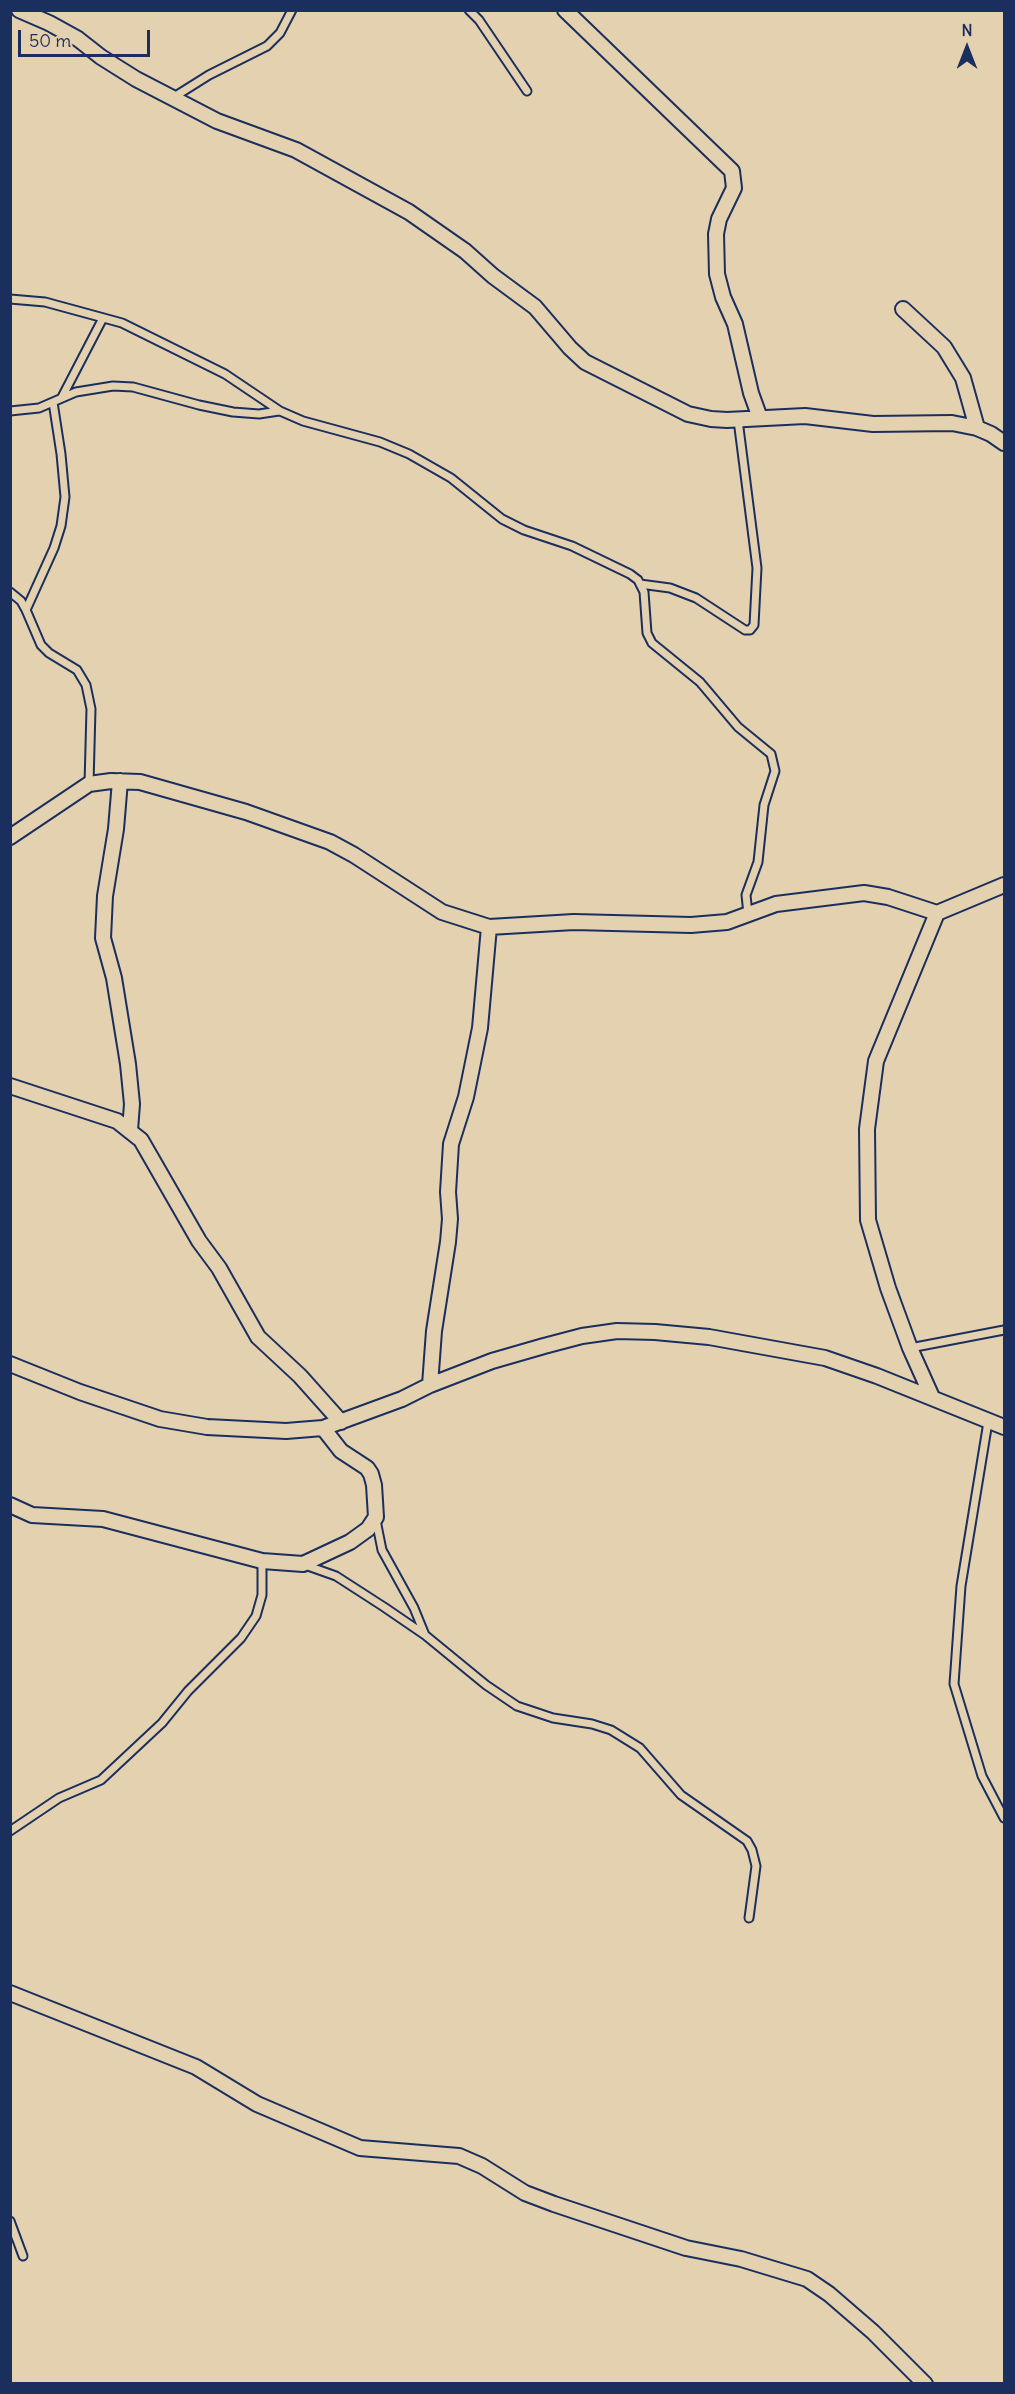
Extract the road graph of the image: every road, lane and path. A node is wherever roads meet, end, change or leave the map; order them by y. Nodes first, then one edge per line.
1 (19, 10) edge
2 (292, 10) edge
3 (469, 10) edge
4 (564, 10) edge
5 (527, 92) dead end
6 (173, 98) junction
7 (10, 299) edge
8 (903, 309) dead end
9 (103, 318) junction
10 (62, 397) junction
11 (53, 402) junction
12 (10, 411) edge
13 (279, 411) junction
14 (760, 418) junction
15 (738, 420) junction
16 (977, 428) junction
17 (1005, 443) edge
18 (640, 584) junction
19 (10, 592) edge
20 (26, 610) junction
21 (120, 781) junction
22 (89, 784) junction
23 (10, 837) edge
24 (1005, 885) edge
25 (938, 913) junction
26 (747, 914) junction
27 (489, 927) junction
28 (10, 1086) edge
29 (130, 1130) junction
30 (1005, 1330) edge
31 (910, 1348) junction
32 (10, 1364) edge
33 (430, 1385) junction
34 (932, 1397) junction
35 (341, 1422) junction
36 (988, 1422) junction
37 (1005, 1427) edge
38 (323, 1428) junction
39 (10, 1505) edge
40 (376, 1518) junction
41 (262, 1561) junction
42 (303, 1564) junction
43 (425, 1635) junction
44 (1005, 1818) edge
45 (10, 1831) edge
46 (749, 1918) dead end
47 (10, 1993) edge
48 (10, 2222) edge
49 (22, 2256) dead end
50 (917, 2381) edge

1 - 6 street
2 - 6 lane
3 - 5 lane
4 - 14 street
6 - 15 street
7 - 9 lane
8 - 16 street
9 - 10 lane
9 - 13 lane
10 - 11 lane
10 - 13 lane
11 - 12 lane
11 - 20 lane
13 - 18 lane
14 - 15 street
14 - 16 street
15 - 18 lane
16 - 17 street
18 - 26 lane
19 - 20 lane
20 - 22 lane
21 - 22 street
21 - 27 street
21 - 29 street
22 - 23 street
24 - 25 street
25 - 26 street
25 - 31 street
26 - 27 street
27 - 33 street
28 - 29 street
29 - 35 street
30 - 31 lane
31 - 34 street
32 - 38 street
33 - 34 street
33 - 35 street
34 - 36 street
35 - 38 street
36 - 37 street
36 - 44 lane
38 - 40 street
39 - 41 street
40 - 42 street
40 - 43 lane
41 - 42 street
41 - 45 lane
42 - 43 lane
43 - 46 lane
47 - 50 street
48 - 49 lane

